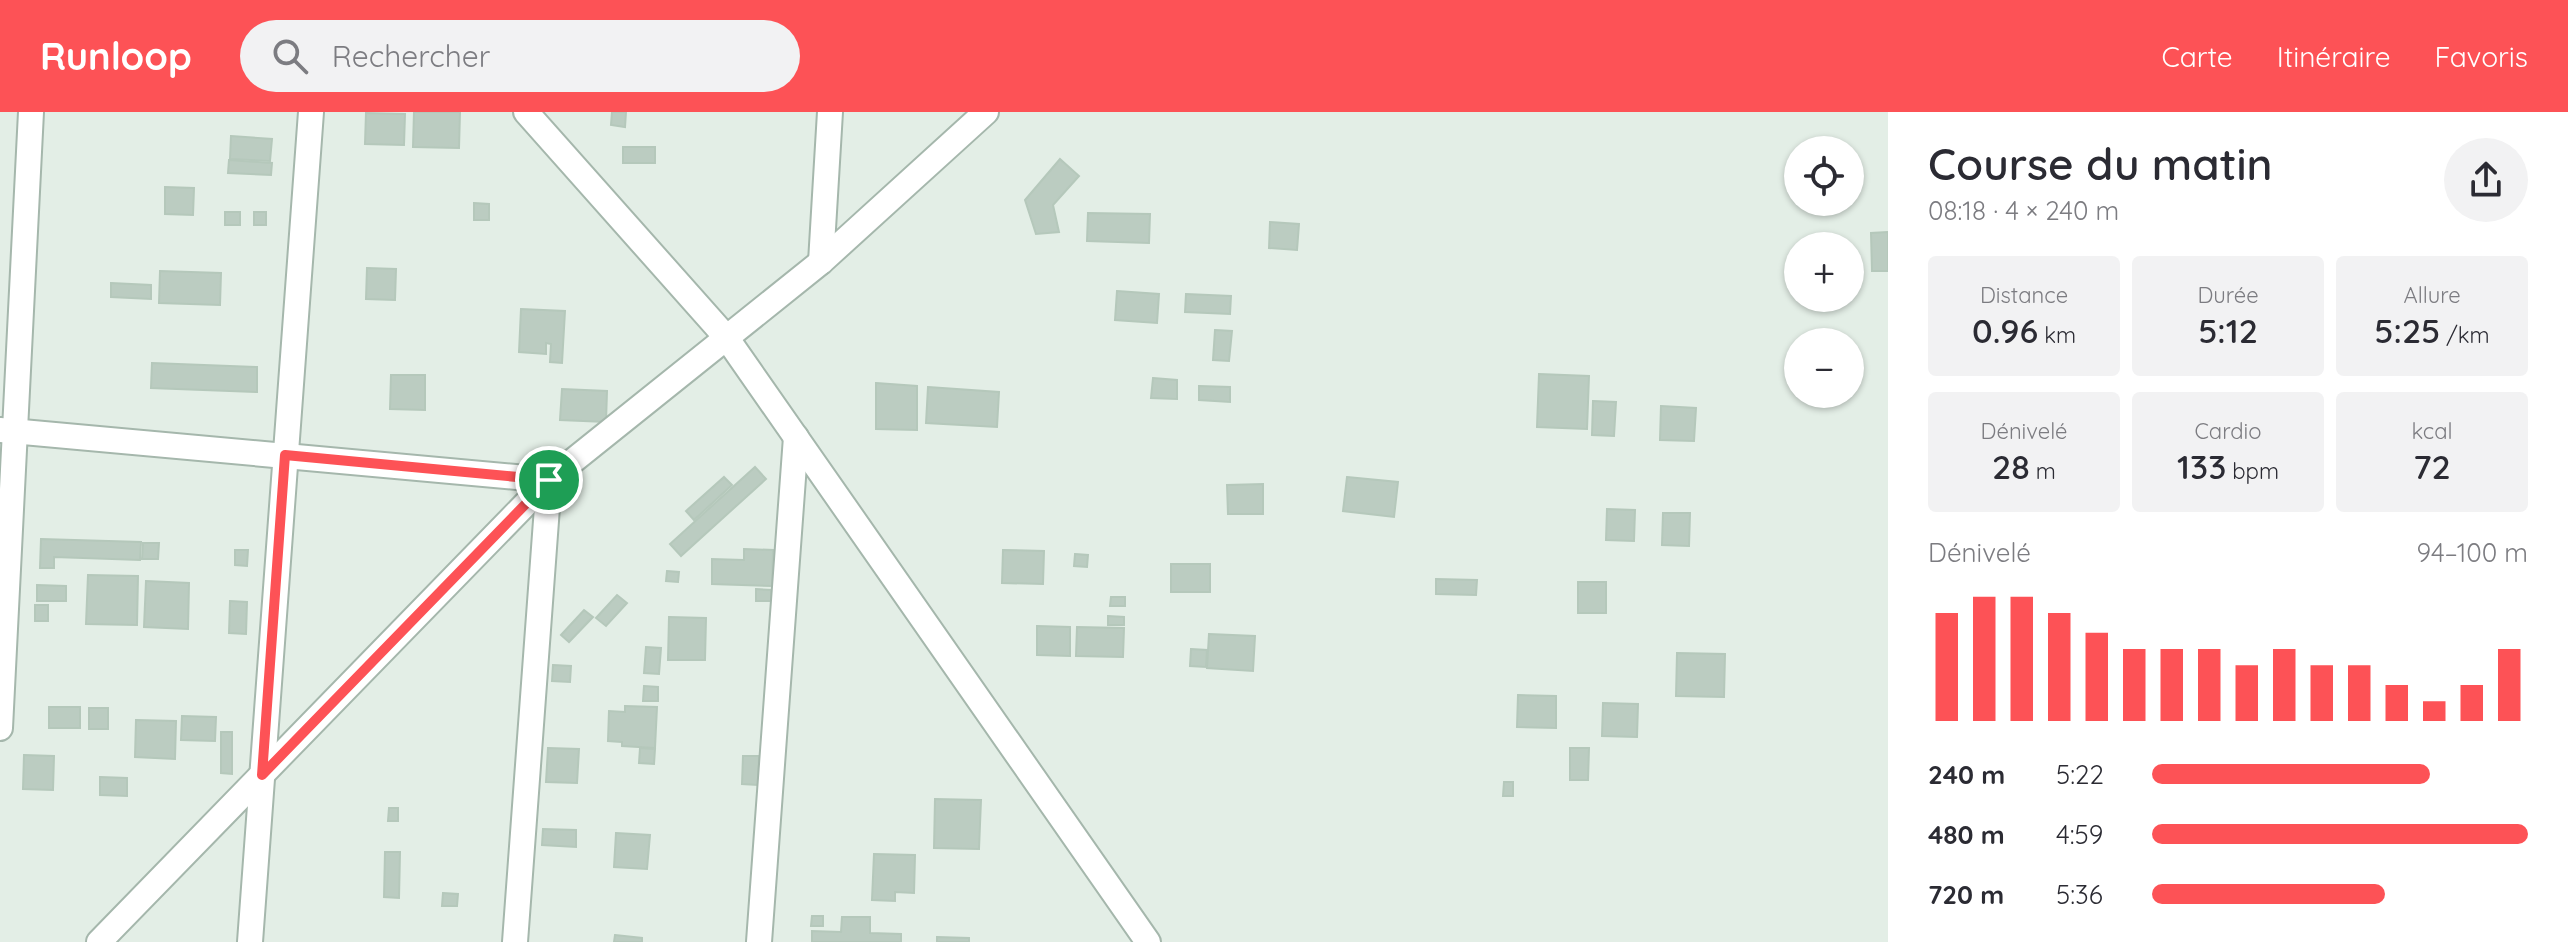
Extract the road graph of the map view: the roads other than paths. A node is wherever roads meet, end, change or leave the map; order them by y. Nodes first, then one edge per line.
1 (31, 112) edge
2 (311, 112) edge
3 (526, 112) edge
4 (830, 112) edge
5 (986, 112) edge
6 (821, 262) junction
7 (726, 337) junction
8 (8, 430) edge
9 (796, 437) junction
10 (285, 455) junction
11 (549, 480) junction
12 (0, 728) edge
13 (262, 775) junction
14 (99, 942) edge
15 (250, 942) edge
16 (515, 942) edge
17 (759, 942) edge
18 (1148, 942) edge

1 - 8 street
2 - 10 street
3 - 7 street
4 - 6 street
5 - 6 street
6 - 7 street
7 - 9 street
7 - 11 street
8 - 10 street
8 - 12 street
9 - 17 street
9 - 18 street
10 - 11 street
10 - 13 street
11 - 13 street
11 - 16 street
13 - 14 street
13 - 15 street

